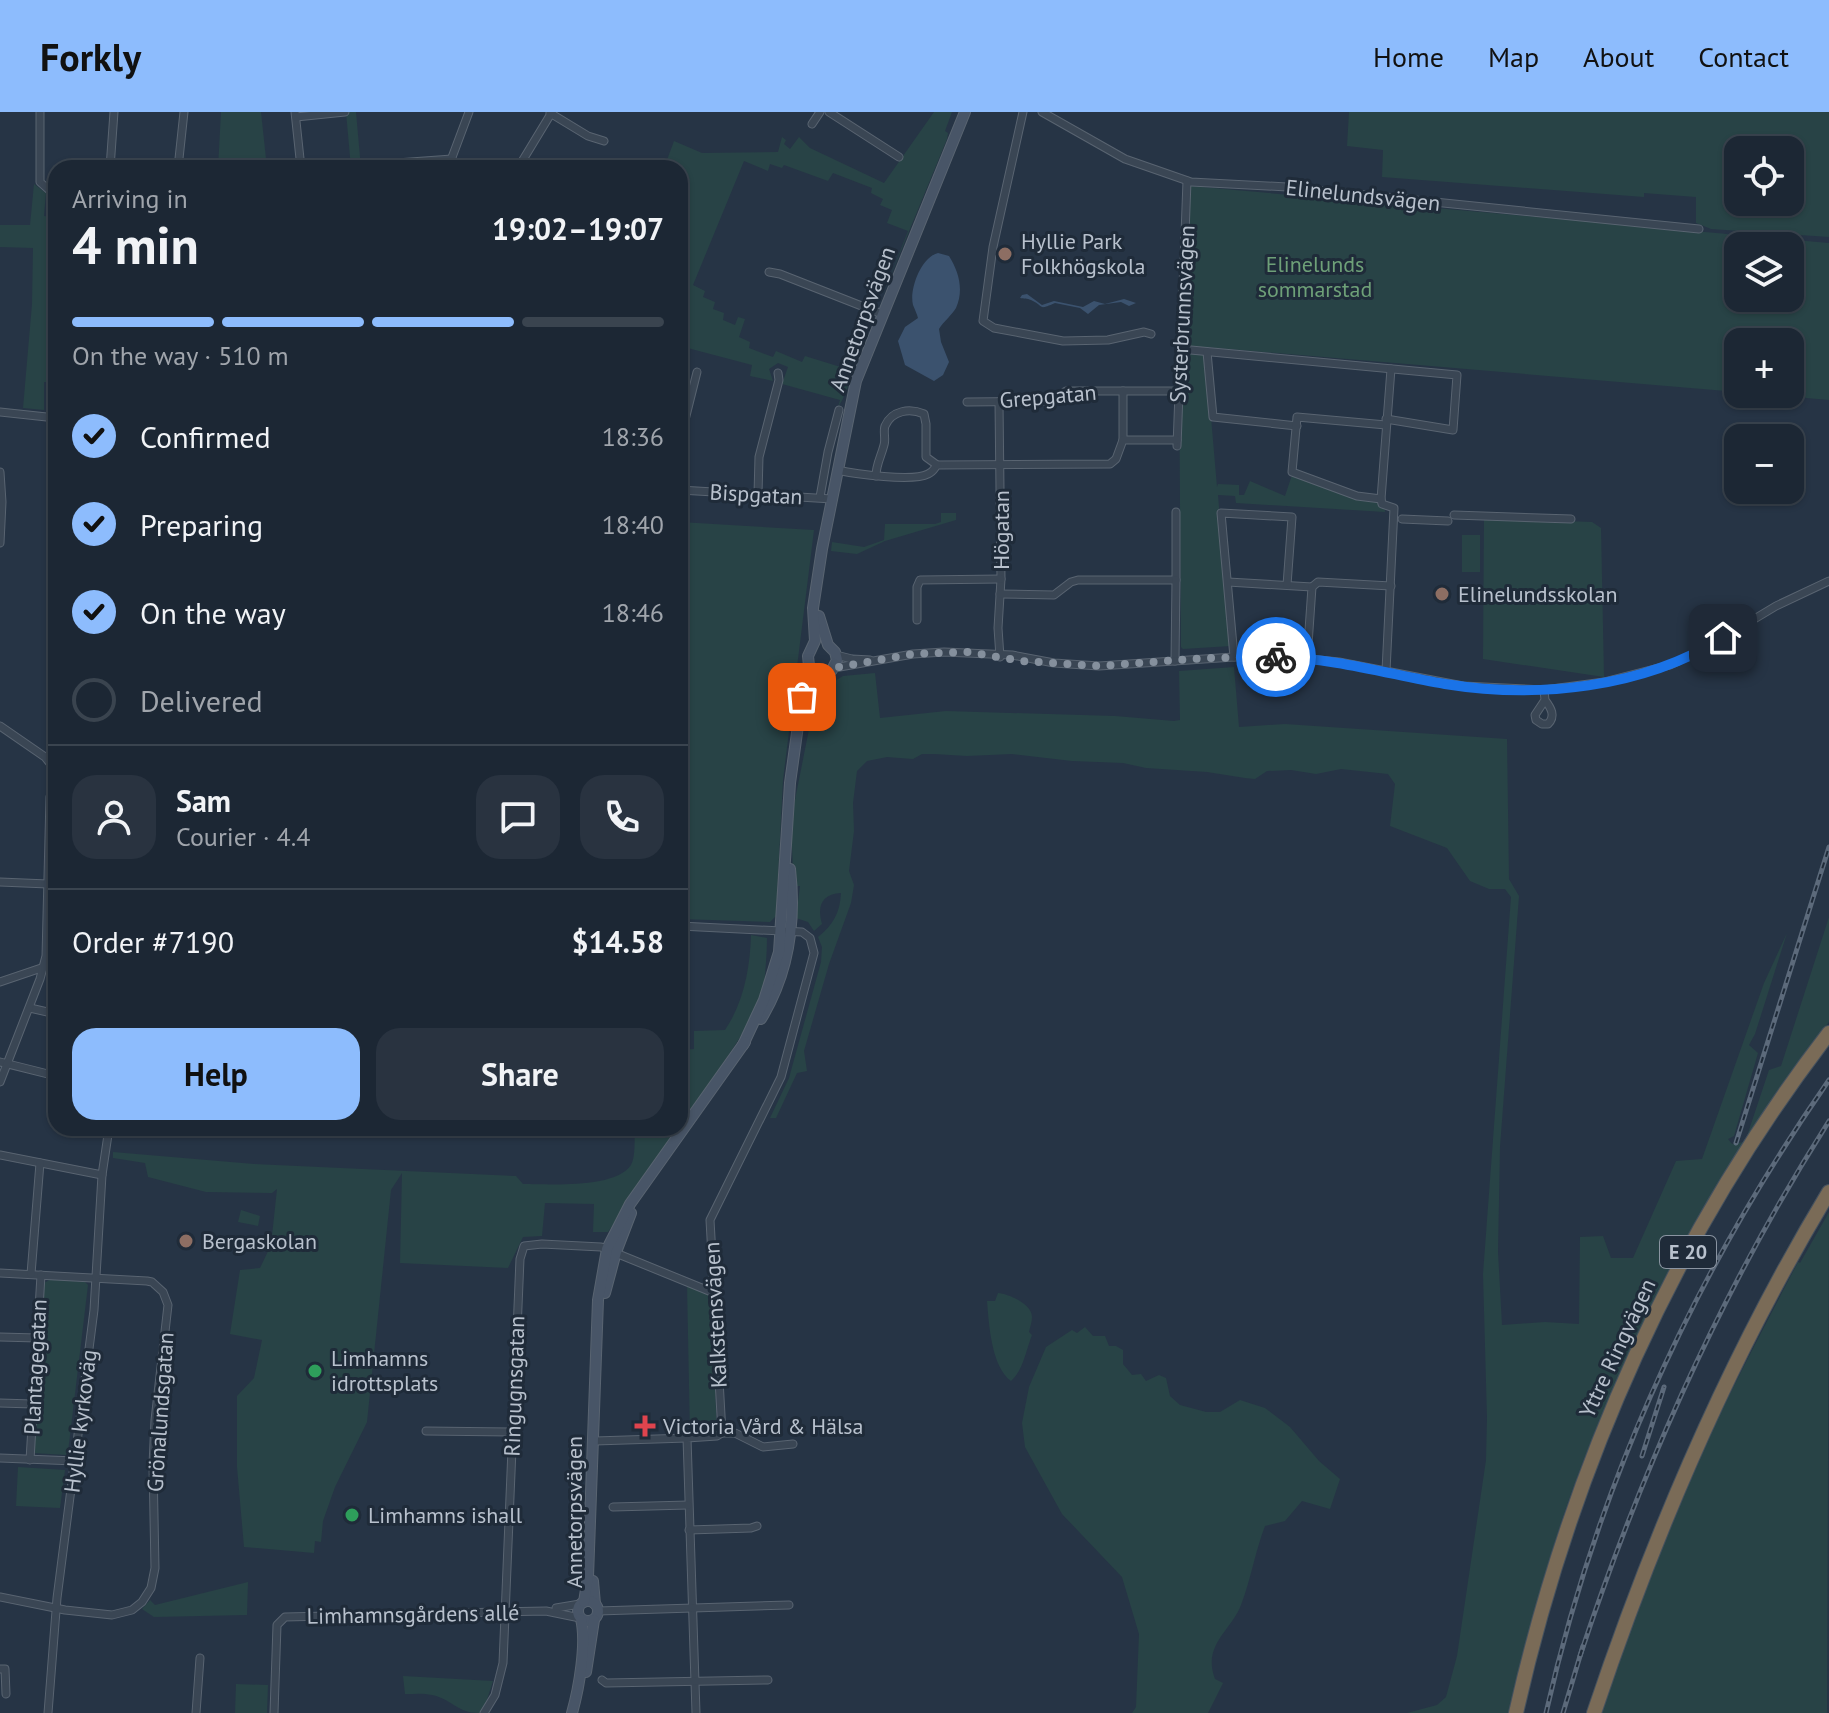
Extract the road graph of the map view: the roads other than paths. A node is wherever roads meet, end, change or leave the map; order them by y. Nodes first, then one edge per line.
1 (40, 112) edge
2 (114, 112) edge
3 (184, 112) edge
4 (345, 112) edge
5 (469, 112) edge
6 (550, 112) edge
7 (820, 112) edge
8 (829, 112) edge
9 (963, 112) edge
10 (1023, 112) edge
11 (1042, 112) edge
12 (295, 114) edge
13 (812, 124) dead end
14 (604, 141) dead end
15 (899, 157) dead end
16 (452, 159) joint
17 (111, 160) edge
18 (179, 160) edge
19 (300, 160) edge
20 (438, 160) edge
21 (523, 160) edge
22 (1187, 181) junction
23 (48, 188) edge
24 (1699, 229) dead end
25 (769, 272) dead end
26 (882, 314) junction
27 (1151, 334) dead end
28 (1180, 349) junction
29 (1207, 352) junction
30 (1391, 369) junction
31 (697, 372) dead end
32 (778, 373) dead end
33 (1123, 391) junction
34 (1178, 391) junction
35 (967, 402) dead end
36 (999, 402) junction
37 (688, 408) edge
38 (839, 410) dead end
39 (0, 412) edge
40 (48, 417) edge
41 (1386, 422) junction
42 (1297, 426) junction
43 (1123, 440) junction
44 (937, 465) junction
45 (1000, 465) junction
46 (837, 470) junction
47 (0, 472) edge
48 (876, 476) junction
49 (688, 490) edge
50 (758, 494) junction
51 (826, 498) junction
52 (1381, 499) junction
53 (1176, 512) dead end
54 (1398, 519) junction
55 (1571, 519) dead end
56 (0, 543) edge
57 (1001, 579) junction
58 (1176, 580) junction
59 (1829, 581) edge
60 (817, 582) junction
61 (1228, 582) junction
62 (1287, 585) junction
63 (1391, 586) junction
64 (1312, 587) junction
65 (1000, 594) junction
66 (917, 620) dead end
67 (828, 645) junction
68 (813, 647) junction
69 (836, 655) junction
70 (1000, 657) junction
71 (1234, 657) junction
72 (1307, 659) junction
73 (884, 660) junction
74 (1175, 661) junction
75 (809, 666) junction
76 (829, 671) junction
77 (1386, 671) junction
78 (1544, 690) junction
79 (1545, 700) dead end
80 (800, 709) junction
81 (0, 726) edge
82 (48, 762) edge
83 (0, 882) edge
84 (48, 884) joint
85 (688, 926) edge
86 (786, 931) junction
87 (48, 966) edge
88 (43, 968) junction
89 (0, 982) edge
90 (30, 1008) junction
91 (48, 1012) edge
92 (1829, 1033) edge
93 (4, 1063) edge
94 (48, 1074) edge
95 (0, 1082) edge
96 (688, 1123) edge
97 (108, 1136) edge
98 (678, 1136) edge
99 (0, 1155) edge
100 (40, 1163) junction
101 (102, 1175) junction
102 (1826, 1198) edge
103 (612, 1251) junction
104 (0, 1273) edge
105 (31, 1274) junction
106 (41, 1275) junction
107 (96, 1277) junction
108 (714, 1293) junction
109 (0, 1337) edge
110 (37, 1338) junction
111 (0, 1403) edge
112 (33, 1404) junction
113 (593, 1419) junction
114 (426, 1431) dead end
115 (512, 1432) junction
116 (722, 1433) junction
117 (687, 1438) junction
118 (595, 1441) junction
119 (793, 1444) dead end
120 (0, 1458) edge
121 (30, 1460) junction
122 (75, 1461) junction
123 (688, 1505) junction
124 (613, 1507) dead end
125 (757, 1526) dead end
126 (689, 1530) junction
127 (0, 1597) edge
128 (789, 1605) dead end
129 (57, 1608) junction
130 (590, 1608) junction
131 (692, 1608) junction
132 (546, 1611) junction
133 (506, 1612) junction
134 (580, 1618) junction
135 (200, 1658) dead end
136 (0, 1669) edge
137 (602, 1680) dead end
138 (768, 1680) dead end
139 (695, 1682) junction
140 (6, 1694) dead end
141 (48, 1713) edge
142 (196, 1713) edge
143 (274, 1713) edge
144 (484, 1713) edge
145 (575, 1713) edge
146 (696, 1713) edge
147 (1516, 1713) edge
148 (1594, 1713) edge

1 - 23 street
2 - 17 street
3 - 18 street
4 - 12 street
5 - 16 street
6 - 14 street
6 - 21 street
7 - 13 street
8 - 15 street
9 - 26 main road, Annetorpsvägen
10 - 27 street
11 - 22 street, Elinelundsvägen
12 - 19 street
16 - 20 street
22 - 24 street, Elinelundsvägen
22 - 28 street, Systerbrunnsvägen
25 - 26 street
26 - 46 main road, Annetorpsvägen
28 - 29 street
28 - 34 street, Systerbrunnsvägen
29 - 30 street
29 - 42 street
30 - 41 street
30 - 41 street
31 - 37 street
32 - 50 street
33 - 34 street, Grepgatan
33 - 36 street, Grepgatan
33 - 43 street
34 - 43 street, Systerbrunnsvägen
35 - 36 street, Grepgatan
36 - 45 street, Högatan
38 - 51 street, Annetorpsvägen
39 - 40 street
41 - 42 street
41 - 52 street
42 - 52 street
43 - 45 street
44 - 45 street
44 - 48 street
44 - 48 street
45 - 57 street, Högatan
46 - 48 street
46 - 51 main road, Annetorpsvägen
47 - 56 street
49 - 50 street, Bispgatan
50 - 51 street, Bispgatan
51 - 60 main road, Annetorpsvägen
52 - 54 street
53 - 58 street
54 - 55 street
54 - 63 street
57 - 65 street, Högatan
57 - 66 street
58 - 65 street
58 - 74 street
59 - 78 street
60 - 67 main road, Annetorpsvägen
60 - 68 main road, Annetorpsvägen
61 - 62 street
61 - 62 street
61 - 71 street
62 - 64 street
63 - 64 street
63 - 77 street
64 - 72 street
65 - 70 street, Högatan
67 - 68 main road
67 - 69 main road
68 - 75 main road
69 - 73 street
69 - 76 main road
70 - 73 street
70 - 74 street
71 - 72 street
71 - 74 street
72 - 77 street
73 - 76 street
75 - 76 main road
75 - 80 main road, Annetorpsvägen
76 - 80 main road, Annetorpsvägen
77 - 78 street
78 - 79 street
80 - 86 main road, Annetorpsvägen
81 - 82 street
83 - 84 street
84 - 88 street
85 - 86 street
86 - 96 main road, Annetorpsvägen
86 - 108 street, Kalkstensvägen
87 - 88 street
88 - 89 street
88 - 90 street
90 - 91 street
90 - 93 street
92 - 147 highway, Yttre Ringvägen / E 20
93 - 94 street
93 - 95 street
97 - 101 street, Hyllie kyrkoväg
98 - 103 main road, Annetorpsvägen
99 - 100 street
100 - 101 street
100 - 105 street, Plantagegatan
101 - 107 street, Hyllie kyrkoväg
102 - 148 highway
103 - 108 street
103 - 113 main road, Annetorpsvägen
103 - 115 street, Ringugnsgatan
104 - 105 street
105 - 106 street
106 - 107 street
106 - 110 street, Plantagegatan
107 - 122 street, Hyllie kyrkoväg
107 - 129 street, Grönalundsgatan
108 - 116 street, Kalkstensvägen
109 - 110 street
110 - 112 street, Plantagegatan
111 - 112 street
112 - 121 street, Plantagegatan
113 - 118 main road, Annetorpsvägen
113 - 130 main road, Annetorpsvägen
114 - 115 street
115 - 133 street, Ringugnsgatan
116 - 117 street
116 - 119 street
117 - 118 street
117 - 123 street
118 - 130 main road, Annetorpsvägen
120 - 121 street
121 - 122 street
122 - 129 street, Hyllie kyrkoväg
123 - 124 street
123 - 126 street
125 - 126 street
126 - 131 street
127 - 129 street
128 - 131 street, Limhamnsgårdens allé
129 - 141 street, Hyllie kyrkoväg
130 - 131 street, Limhamnsgårdens allé
130 - 132 street, Limhamnsgårdens allé
130 - 134 main road, Annetorpsvägen
130 - 145 main road, Annetorpsvägen
131 - 139 street
132 - 133 street, Limhamnsgårdens allé
132 - 134 street, Limhamnsgårdens allé
133 - 143 street, Limhamnsgårdens allé
133 - 144 street, Ringugnsgatan
134 - 145 main road, Annetorpsvägen
135 - 142 street
136 - 140 street
137 - 139 street
138 - 139 street
139 - 146 street

